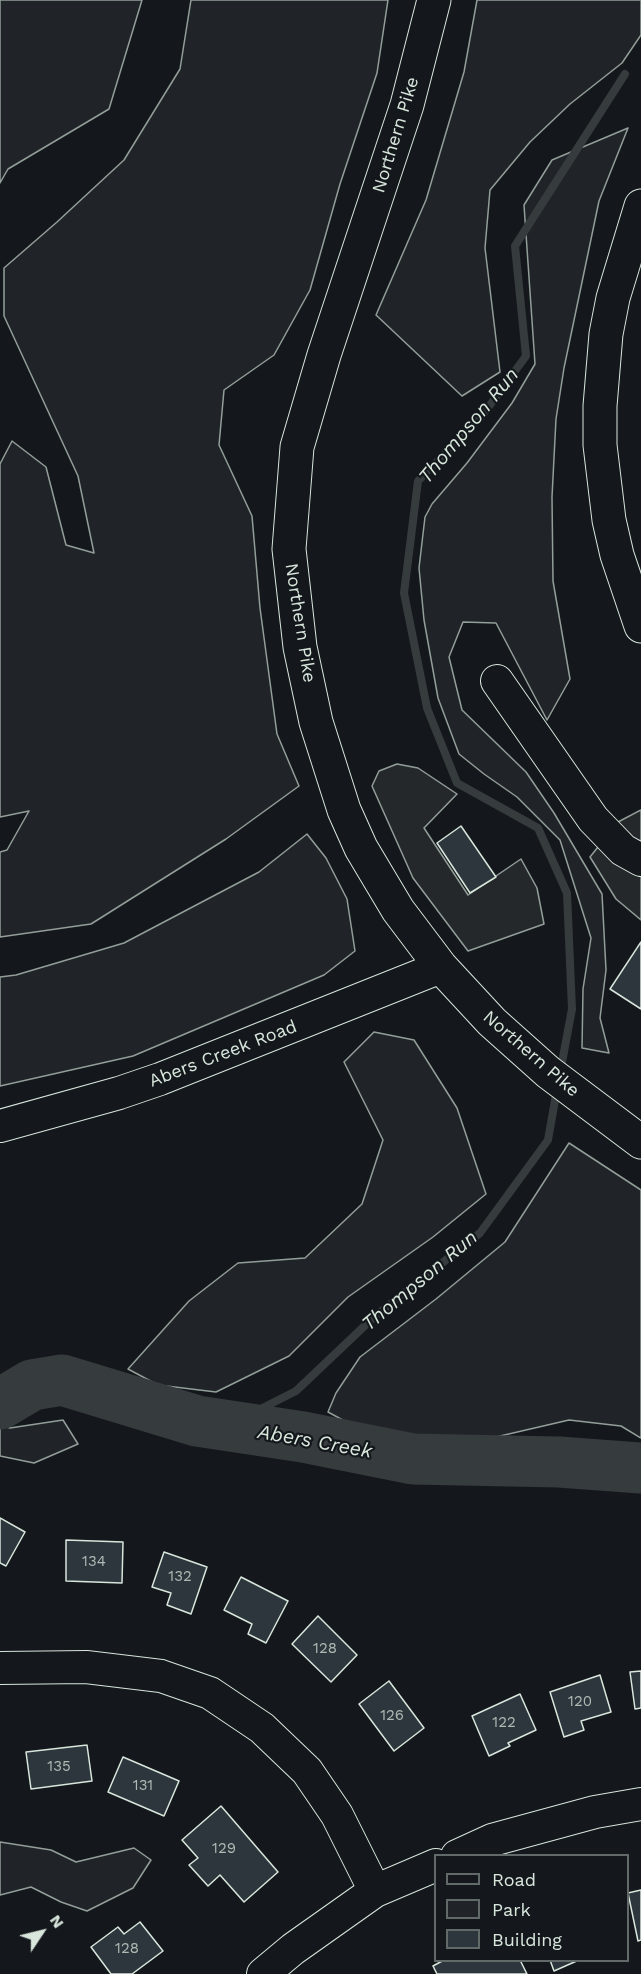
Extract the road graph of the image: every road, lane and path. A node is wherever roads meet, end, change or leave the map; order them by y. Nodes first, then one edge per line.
1 (434, 0) edge
2 (641, 206) edge
3 (641, 627) edge
4 (496, 681) dead end
5 (641, 860) edge
6 (441, 967) junction
7 (0, 1126) edge
8 (640, 1139) edge
9 (0, 1668) edge
10 (641, 1804) edge
11 (461, 1854) edge
12 (434, 1865) edge
13 (375, 1891) junction
14 (263, 1974) edge

1 - 6 main road, Northern Pike
2 - 3 main road
4 - 5 street
6 - 7 street, Abers Creek Road
6 - 8 main road, Northern Pike
9 - 13 street
10 - 11 street
12 - 13 street
13 - 14 street

